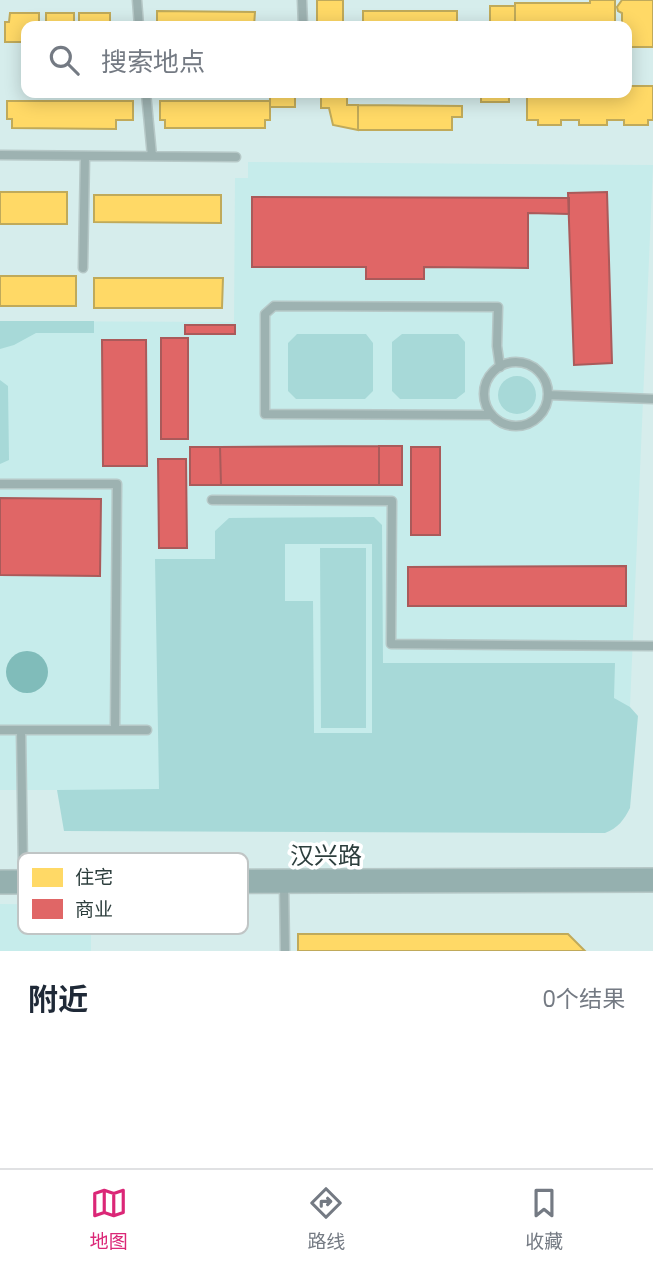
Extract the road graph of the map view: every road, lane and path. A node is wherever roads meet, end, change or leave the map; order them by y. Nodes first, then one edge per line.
1 (137, 0) edge
2 (302, 0) edge
3 (139, 21) edge
4 (303, 21) edge
5 (146, 98) edge
6 (0, 155) edge
7 (85, 156) junction
8 (152, 156) junction
9 (236, 157) dead end
10 (83, 268) dead end
11 (500, 367) junction
12 (548, 395) junction
13 (653, 400) edge
14 (492, 415) junction
15 (0, 484) edge
16 (212, 500) dead end
17 (653, 646) edge
18 (0, 730) edge
19 (21, 730) junction
20 (116, 730) junction
21 (147, 730) dead end
22 (653, 866) edge
23 (248, 867) edge
24 (11, 868) edge
25 (248, 880) edge
26 (284, 880) junction
27 (653, 880) edge
28 (0, 882) edge
29 (18, 882) edge
30 (285, 951) edge

1 - 3 lane
2 - 4 lane
5 - 8 lane
6 - 7 lane
7 - 8 lane
7 - 10 lane
8 - 9 lane
11 - 12 lane
11 - 14 lane
11 - 14 lane
12 - 13 lane
12 - 14 lane
15 - 20 lane
16 - 17 lane
18 - 19 lane
19 - 20 lane
19 - 24 lane
20 - 21 lane
22 - 23 street, 汉兴路
25 - 26 street, 汉兴路
26 - 27 street, 汉兴路
26 - 30 lane
28 - 29 street, 汉兴路

